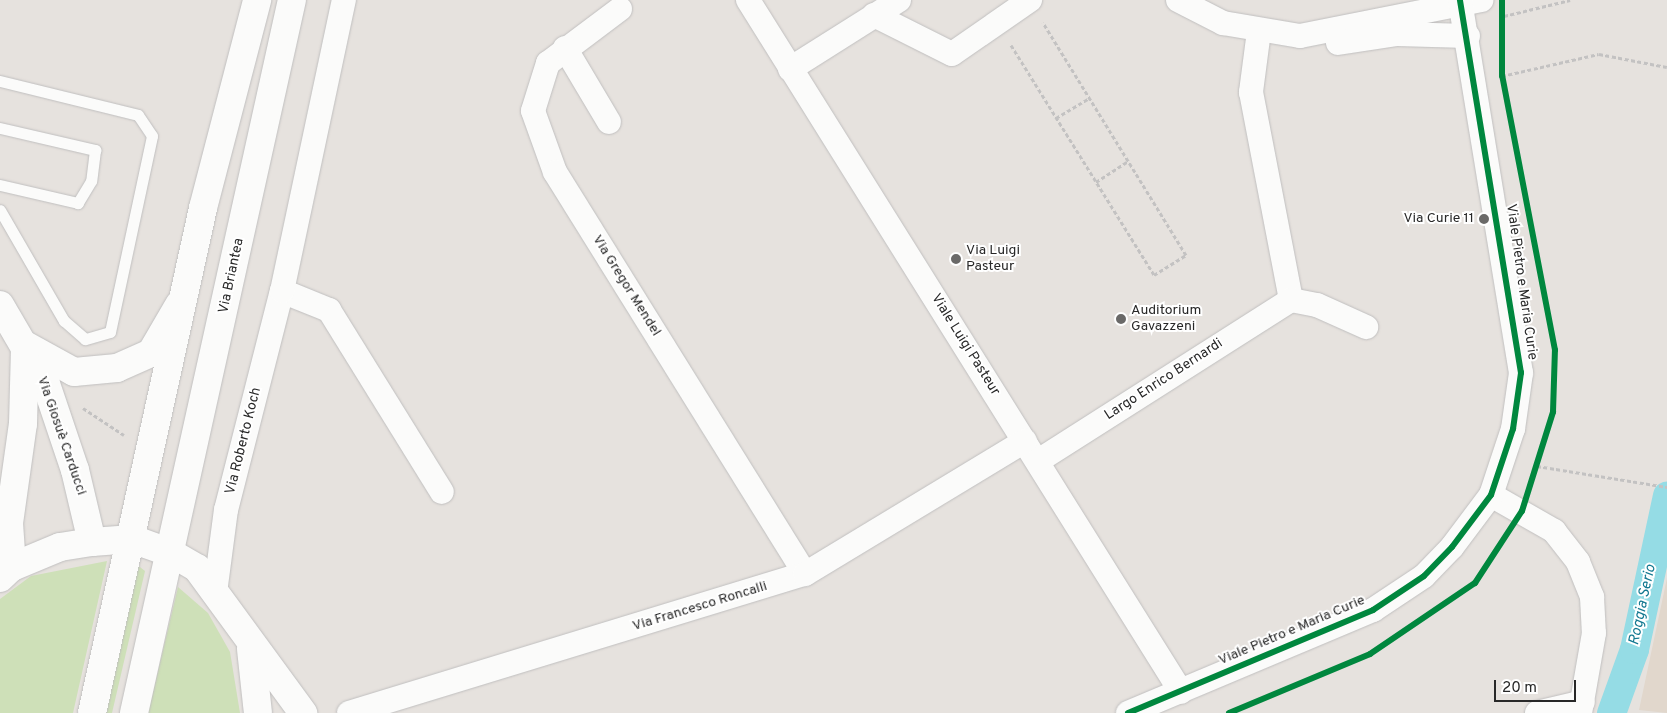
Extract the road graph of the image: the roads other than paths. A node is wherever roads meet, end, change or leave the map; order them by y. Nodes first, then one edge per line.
1 (257, 0) edge
2 (292, 0) edge
3 (344, 0) edge
4 (748, 0) edge
5 (899, 0) edge
6 (1178, 0) edge
7 (1467, 1) edge
8 (1030, 2) edge
9 (620, 9) dead end
10 (874, 15) junction
11 (1259, 31) junction
12 (1300, 36) junction
13 (1468, 36) junction
14 (565, 48) junction
15 (790, 69) junction
16 (0, 81) edge
17 (609, 122) dead end
18 (0, 128) edge
19 (0, 185) edge
20 (0, 210) edge
21 (282, 291) junction
22 (184, 297) junction
23 (1291, 300) junction
24 (0, 305) edge
25 (1366, 327) dead end
26 (25, 345) junction
27 (1031, 451) junction
28 (442, 492) dead end
29 (1491, 495) junction
30 (132, 539) junction
31 (92, 542) junction
32 (171, 552) junction
33 (6, 572) edge
34 (805, 574) junction
35 (215, 593) junction
36 (251, 648) junction
37 (1181, 692) junction
38 (1581, 707) edge
39 (92, 713) edge
40 (134, 713) edge
41 (258, 713) edge
42 (303, 713) edge
43 (349, 713) edge
44 (1128, 713) edge
45 (1537, 713) edge

1 - 22 main road
2 - 32 main road, Via Briantea
3 - 21 street, Via Roberto Koch
4 - 15 street, Viale Luigi Pasteur
5 - 10 street
6 - 11 street
7 - 12 street
7 - 13 street, Viale Pietro e Maria Curie
8 - 10 street
9 - 14 street, Via Gregor Mendel
10 - 15 street
11 - 12 street
11 - 23 street
12 - 13 street
13 - 29 street, Viale Pietro e Maria Curie
14 - 17 street
14 - 34 street, Via Gregor Mendel
15 - 27 street, Viale Luigi Pasteur
16 - 20 lane
18 - 19 lane
21 - 28 street
21 - 35 street, Via Roberto Koch
22 - 26 main road
22 - 30 main road
23 - 25 street
23 - 27 street, Largo Enrico Bernardi
24 - 26 main road
26 - 31 main road, Via Giosuè Carducci
26 - 33 main road, Via Giosuè Carducci
27 - 34 street, Via Francesco Roncalli
27 - 37 street, Viale Luigi Pasteur
29 - 37 street, Viale Pietro e Maria Curie
29 - 38 street
30 - 31 main road, Via Giosuè Carducci
30 - 32 main road, Via Giosuè Carducci
30 - 39 main road
31 - 33 main road, Via Giosuè Carducci
32 - 35 main road, Via Giosuè Carducci
32 - 40 main road
34 - 43 street, Via Francesco Roncalli
35 - 36 main road, Via Giosuè Carducci
36 - 41 main road, Via Giosuè Carducci
36 - 42 main road
37 - 44 street, Viale Pietro e Maria Curie
38 - 45 street

